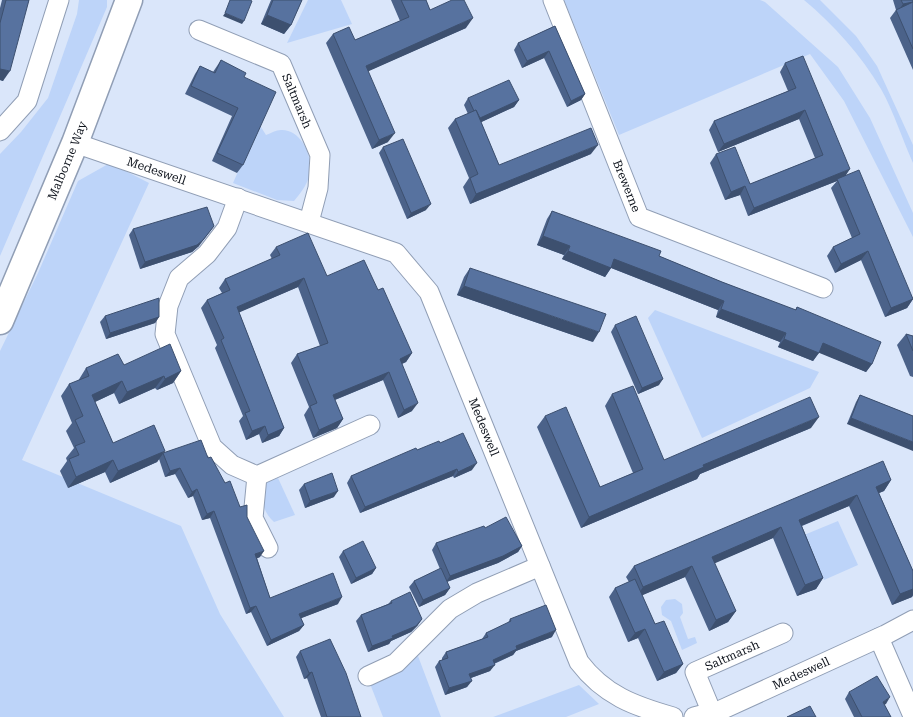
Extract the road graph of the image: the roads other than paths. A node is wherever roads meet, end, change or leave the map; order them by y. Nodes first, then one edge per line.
1 (60, 0) edge
2 (129, 0) edge
3 (553, 0) edge
4 (199, 30) dead end
5 (0, 131) edge
6 (75, 143) junction
7 (238, 198) junction
8 (309, 222) junction
9 (823, 288) dead end
10 (0, 320) edge
11 (370, 425) dead end
12 (257, 476) junction
13 (268, 548) dead end
14 (540, 566) junction
15 (913, 620) edge
16 (783, 633) dead end
17 (879, 638) junction
18 (368, 676) dead end
19 (703, 715) edge
20 (913, 716) edge
21 (673, 717) edge

1 - 5 street
2 - 6 street, Malborne Way
3 - 9 street, Brewerne
4 - 8 street, Saltmarsh
6 - 7 street, Medeswell
6 - 10 street, Malborne Way
7 - 8 street, Medeswell
7 - 12 street
8 - 14 street, Medeswell
11 - 12 street
12 - 13 street
14 - 18 street
14 - 21 street, Medeswell
15 - 17 street, Medeswell
16 - 19 street, Saltmarsh
17 - 19 street, Medeswell
17 - 20 street

